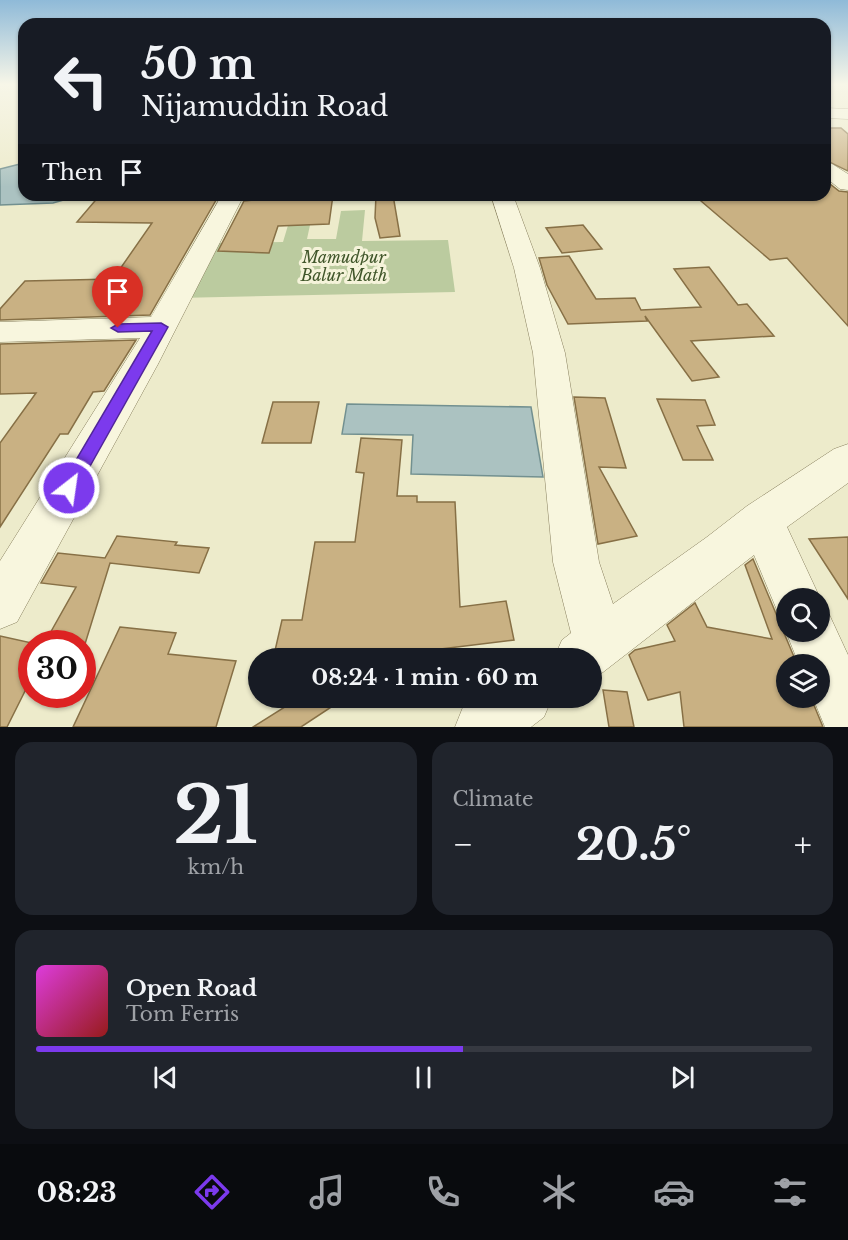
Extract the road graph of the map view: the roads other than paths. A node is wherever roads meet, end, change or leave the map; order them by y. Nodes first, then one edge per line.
1 (831, 172) edge
2 (848, 184) edge
3 (230, 201) edge
4 (504, 201) edge
5 (161, 327) junction
6 (0, 332) edge
7 (848, 461) edge
8 (762, 520) junction
9 (792, 588) edge
10 (0, 605) edge
11 (815, 642) edge
12 (590, 648) edge
13 (594, 648) edge
14 (511, 708) edge
15 (848, 716) edge
16 (483, 727) edge

1 - 2 street
3 - 5 street
4 - 12 street
5 - 6 street
5 - 10 street
7 - 8 street
8 - 9 street
8 - 13 street
11 - 15 street
14 - 16 street

